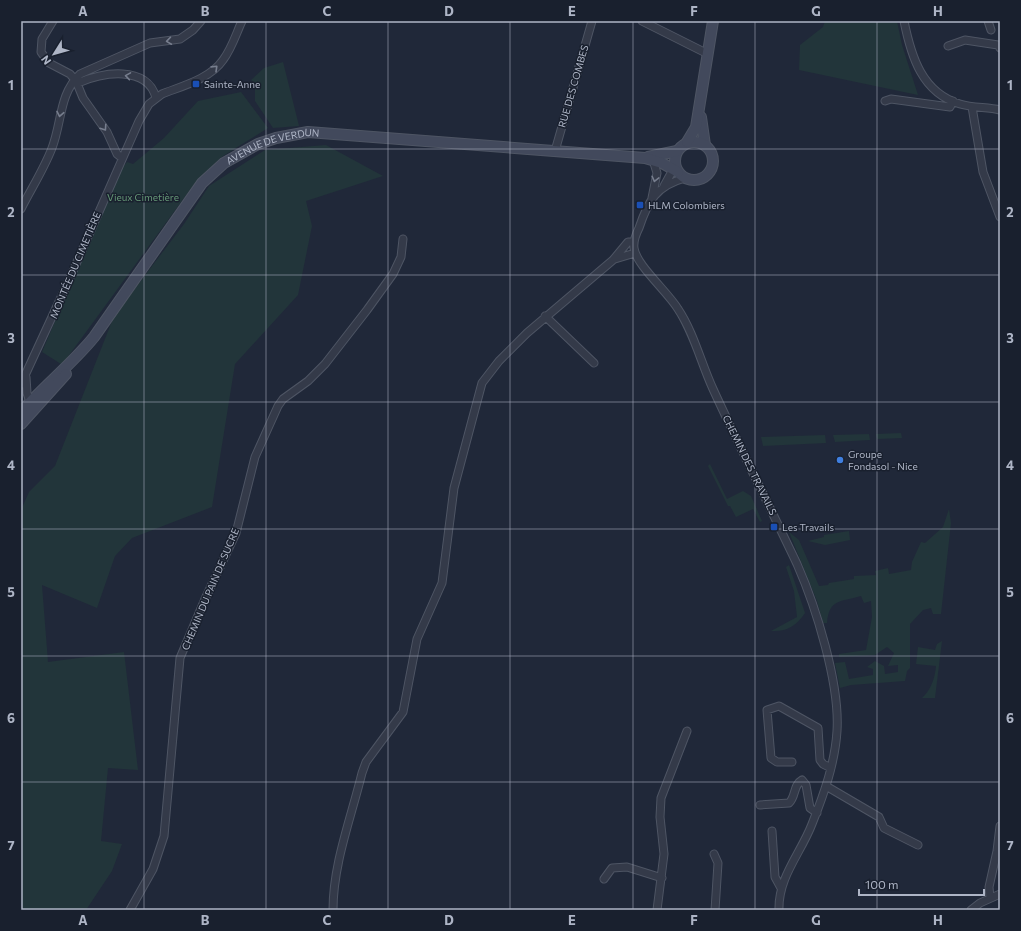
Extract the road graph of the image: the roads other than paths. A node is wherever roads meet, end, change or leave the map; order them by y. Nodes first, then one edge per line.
1 (53, 21) edge
2 (200, 21) edge
3 (242, 21) edge
4 (592, 21) edge
5 (642, 21) edge
6 (713, 21) edge
7 (904, 21) edge
8 (988, 21) edge
9 (991, 30) dead end
10 (948, 46) dead end
11 (1000, 48) edge
12 (708, 54) junction
13 (76, 81) junction
14 (156, 98) junction
15 (885, 101) dead end
16 (953, 101) junction
17 (972, 106) junction
18 (700, 109) junction
19 (1000, 110) edge
20 (687, 142) junction
21 (705, 145) junction
22 (555, 151) junction
23 (677, 151) junction
24 (122, 158) junction
25 (649, 159) junction
26 (678, 171) junction
27 (664, 186) junction
28 (652, 198) junction
29 (21, 209) edge
30 (1000, 217) edge
31 (403, 239) dead end
32 (634, 242) junction
33 (635, 253) junction
34 (613, 260) junction
35 (545, 316) junction
36 (79, 356) junction
37 (594, 363) dead end
38 (28, 371) junction
39 (21, 384) edge
40 (48, 395) junction
41 (25, 406) edge
42 (21, 419) edge
43 (21, 424) edge
44 (687, 731) dead end
45 (792, 762) dead end
46 (831, 768) junction
47 (826, 786) junction
48 (760, 805) dead end
49 (816, 813) junction
50 (1000, 826) edge
51 (772, 831) dead end
52 (918, 845) dead end
53 (714, 854) dead end
54 (662, 878) junction
55 (604, 879) dead end
56 (780, 888) junction
57 (1000, 894) edge
58 (990, 898) junction
59 (130, 910) edge
60 (333, 910) edge
61 (657, 910) edge
62 (715, 910) edge
63 (779, 910) edge
64 (971, 910) edge

1 - 13 street
2 -> 13 street
14 -> 3 street
4 - 22 street, RUE DES COMBES
5 - 12 street
6 - 12 main road
7 - 16 street
8 - 9 street
10 - 11 street
12 - 18 main road
14 -> 13 street
13 -> 24 street
13 -> 29 street
14 - 24 street, MONTÉE DU CIMETIÈRE
15 - 16 street
16 - 17 street
17 - 19 street
17 - 30 street
18 - 20 main road
18 - 21 main road
20 - 21 main road
20 - 23 main road
21 - 26 main road
22 - 25 main road, AVENUE DE VERDUN
22 - 36 main road, AVENUE DE VERDUN
23 - 25 main road, AVENUE DE VERDUN
23 - 26 main road
24 - 38 street, MONTÉE DU CIMETIÈRE
25 - 26 main road, AVENUE DE VERDUN
25 -> 28 street
26 - 27 street, CHEMIN DES TRAVAILS
26 - 27 street, CHEMIN DES TRAVAILS
27 - 28 street, CHEMIN DES TRAVAILS
28 - 32 street, CHEMIN DES TRAVAILS
31 - 59 street, CHEMIN DU PAIN DE SUCRE
32 - 33 street, CHEMIN DES TRAVAILS
32 - 34 street
33 - 34 street
33 - 46 street, CHEMIN DES TRAVAILS
34 - 35 street
35 - 37 street
35 - 60 street
36 - 40 main road
36 - 41 main road, AVENUE DE VERDUN
38 - 39 street, MONTÉE DU CIMETIÈRE
38 - 41 street, MONTÉE DU CIMETIÈRE
40 - 41 street
40 - 43 main road
41 - 42 street
44 - 54 street
45 - 46 street
46 - 47 street, CHEMIN DES TRAVAILS
47 - 49 street, CHEMIN DES TRAVAILS
47 - 52 street
48 - 49 street
49 - 56 street, CHEMIN DES TRAVAILS
50 - 58 street
51 - 56 street, CHEMIN DES TRAVAILS
53 - 62 street
54 - 55 street
54 - 61 street
56 - 63 street, CHEMIN DES TRAVAILS
57 - 58 street
58 - 64 street

